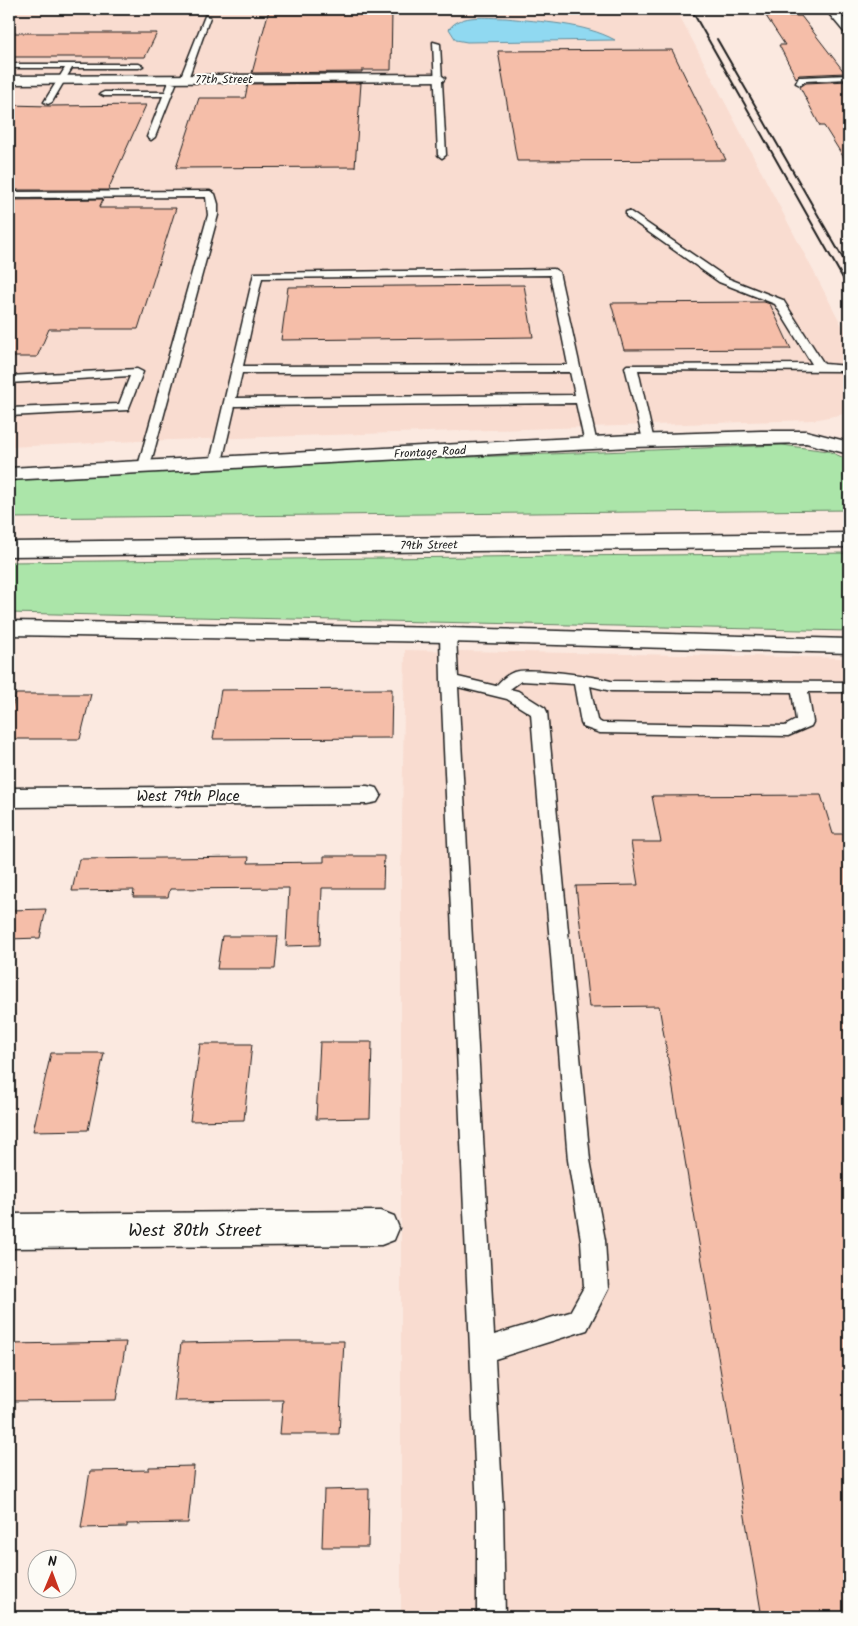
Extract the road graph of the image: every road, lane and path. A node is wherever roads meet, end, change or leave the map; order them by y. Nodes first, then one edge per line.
1 (830, 9) edge
2 (207, 18) dead end
3 (849, 31) edge
4 (436, 44) dead end
5 (9, 66) edge
6 (70, 66) junction
7 (139, 66) dead end
8 (849, 77) edge
9 (439, 78) junction
10 (179, 79) junction
11 (9, 80) edge
12 (63, 80) junction
13 (800, 83) dead end
14 (104, 94) dead end
15 (168, 94) junction
16 (48, 102) dead end
17 (151, 136) dead end
18 (442, 155) dead end
19 (9, 195) edge
20 (629, 214) dead end
21 (575, 368) junction
22 (820, 368) junction
23 (237, 370) junction
24 (849, 376) edge
25 (9, 379) edge
26 (581, 399) junction
27 (230, 402) junction
28 (9, 412) edge
29 (648, 441) junction
30 (591, 444) junction
31 (848, 446) edge
32 (216, 462) junction
33 (144, 466) junction
34 (9, 474) edge
35 (9, 532) edge
36 (843, 532) edge
37 (9, 549) edge
38 (9, 628) edge
39 (448, 635) junction
40 (849, 646) edge
41 (449, 680) junction
42 (581, 680) junction
43 (798, 687) junction
44 (849, 687) edge
45 (499, 692) junction
46 (367, 795) dead end
47 (9, 798) edge
48 (381, 1228) dead end
49 (9, 1231) edge
50 (483, 1350) junction
51 (491, 1617) edge

1 - 3 street
2 - 10 lane
4 - 9 lane
5 - 6 lane
6 - 7 lane
6 - 12 lane
8 - 13 lane
9 - 10 street, 77th Street
9 - 18 lane
10 - 12 street, 77th Street
10 - 15 lane
11 - 12 street, 77th Street
12 - 16 lane
14 - 15 lane
15 - 17 lane
19 - 33 lane
20 - 22 lane
21 - 23 lane
21 - 23 lane
21 - 26 lane
22 - 24 lane
22 - 29 lane
23 - 27 lane
25 - 28 lane
26 - 27 lane
26 - 30 lane
27 - 32 lane
29 - 30 street, Frontage Road
29 - 31 street, Frontage Road
30 - 32 street, Frontage Road
32 - 33 street, Frontage Road
33 - 34 street, Frontage Road
35 - 36 street, 79th Street
36 - 37 street, 79th Street
38 - 39 street
39 - 40 street
39 - 41 lane
41 - 45 lane
41 - 50 lane
42 - 43 lane
42 - 43 lane
42 - 45 lane
43 - 44 lane
45 - 50 lane
46 - 47 street, West 79th Place
48 - 49 street, West 80th Street
50 - 51 lane

